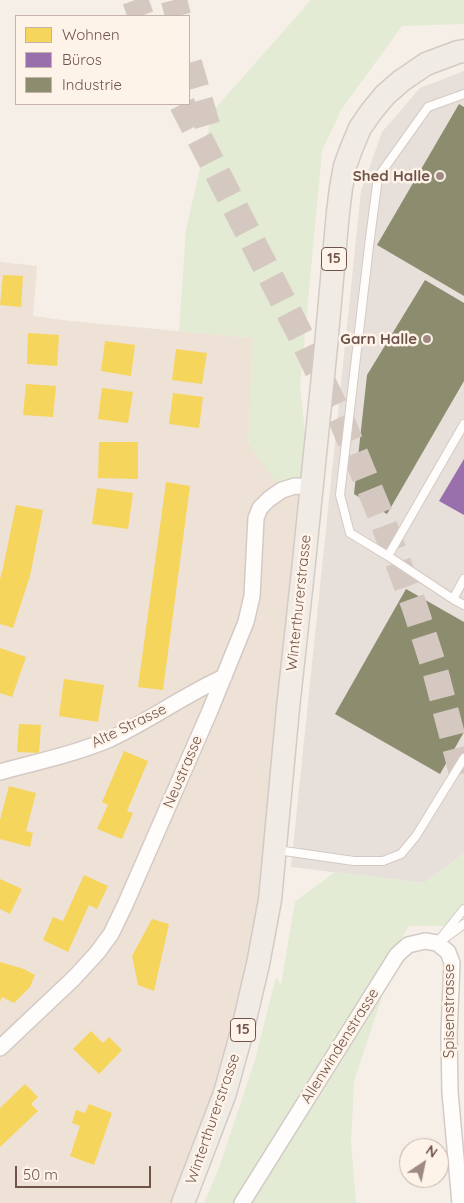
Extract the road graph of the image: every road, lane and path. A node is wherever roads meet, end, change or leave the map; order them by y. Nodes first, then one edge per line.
1 (464, 51) edge
2 (464, 94) edge
3 (464, 424) edge
4 (311, 487) junction
5 (388, 556) junction
6 (464, 579) edge
7 (453, 599) junction
8 (464, 605) edge
9 (224, 677) junction
10 (464, 758) edge
11 (0, 772) edge
12 (275, 850) junction
13 (464, 909) edge
14 (464, 924) edge
15 (437, 943) junction
16 (0, 1048) edge
17 (183, 1203) edge
18 (242, 1203) edge
19 (460, 1203) edge

1 - 4 main road, Winterthurerstrasse / 15
2 - 5 lane
3 - 5 lane
4 - 9 street, Neustrasse
4 - 12 main road, Winterthurerstrasse / 15
5 - 7 lane
6 - 7 lane
7 - 8 lane
9 - 11 street, Alte Strasse
9 - 16 street, Neustrasse
10 - 12 lane
12 - 17 main road, Winterthurerstrasse / 15
13 - 15 lane
14 - 15 lane
15 - 18 street, Allenwindenstrasse
15 - 19 street, Spisenstrasse

